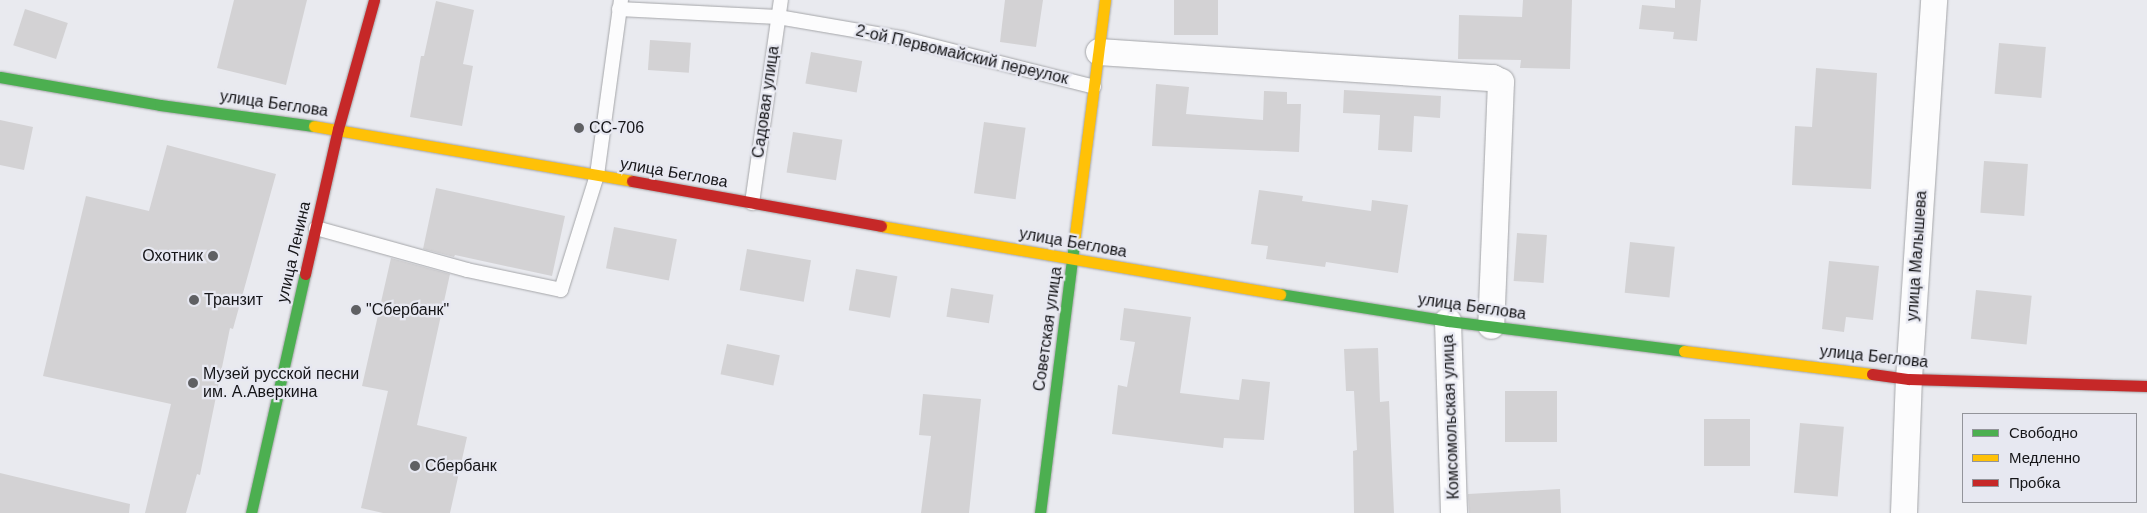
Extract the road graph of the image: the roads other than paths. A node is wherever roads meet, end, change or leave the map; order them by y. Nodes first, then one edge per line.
1 (374, 0) edge
2 (781, 0) edge
3 (1105, 0) edge
4 (1934, 0) edge
5 (620, 5) edge
6 (778, 17) junction
7 (1099, 52) junction
8 (0, 76) edge
9 (1094, 86) junction
10 (338, 129) junction
11 (597, 175) junction
12 (752, 203) junction
13 (316, 228) junction
14 (1073, 260) junction
15 (1448, 321) junction
16 (1491, 326) junction
17 (1909, 379) junction
18 (2147, 386) edge
19 (251, 513) edge
20 (1040, 513) edge
21 (1454, 513) edge
22 (1904, 513) edge

1 - 10 street, улица Ленина
2 - 6 lane, Садовая улица
3 - 7 street, Советская улица
4 - 17 street, улица Малышева
5 - 6 lane, 2-ой Первомайский переулок
5 - 11 lane
6 - 9 lane, 2-ой Первомайский переулок
6 - 12 lane, Садовая улица
7 - 9 street, Советская улица
7 - 16 street
8 - 10 street, улица Беглова
9 - 14 street, Советская улица
10 - 11 street, улица Беглова
10 - 13 street, улица Ленина
11 - 12 street, улица Беглова
11 - 13 lane
12 - 14 street, улица Беглова
13 - 19 street, улица Ленина
14 - 15 street, улица Беглова
14 - 20 street, Советская улица
15 - 16 street, улица Беглова
15 - 21 street, Комсомольская улица
16 - 17 street, улица Беглова
17 - 18 street, улица Беглова
17 - 22 street, улица Малышева

